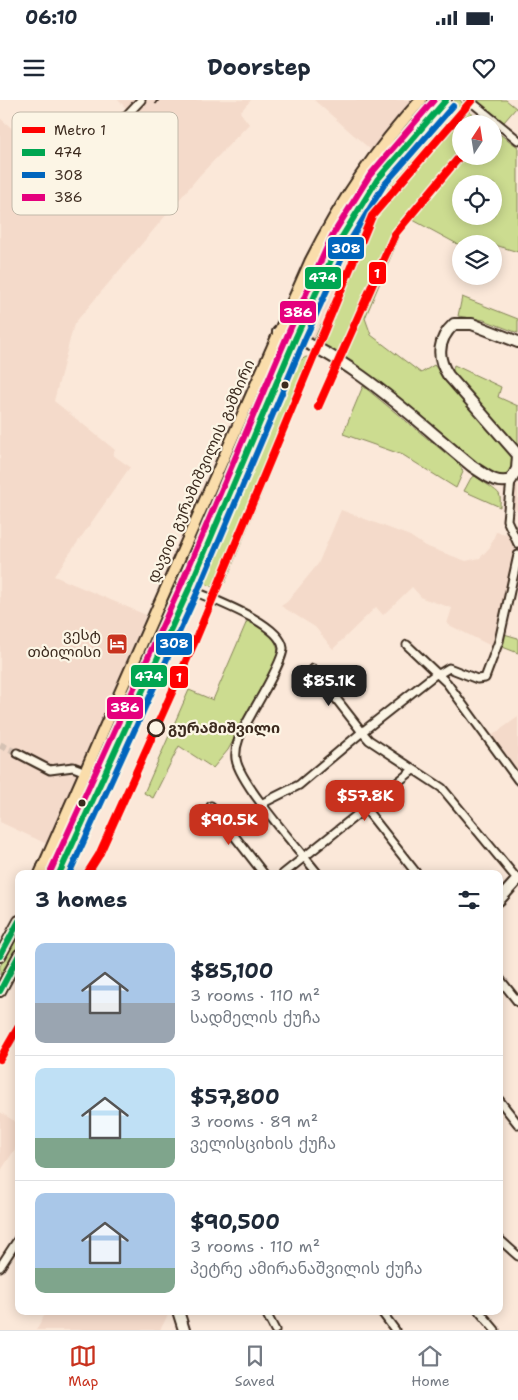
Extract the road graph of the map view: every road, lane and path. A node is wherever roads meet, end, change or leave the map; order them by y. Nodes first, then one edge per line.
1 (141, 100) edge
2 (421, 100) edge
3 (446, 100) edge
4 (470, 100) edge
5 (130, 112) edge
6 (518, 140) edge
7 (278, 332) junction
8 (296, 337) junction
9 (518, 342) edge
10 (511, 480) junction
11 (518, 544) edge
12 (518, 555) edge
13 (189, 589) junction
14 (407, 645) dead end
15 (312, 669) dead end
16 (438, 674) junction
17 (362, 732) junction
18 (17, 753) tunnel mouth
19 (413, 770) junction
20 (86, 772) junction
21 (518, 780) edge
22 (262, 804) junction
23 (211, 806) dead end
24 (365, 808) junction
25 (304, 856) junction
26 (42, 870) edge
27 (60, 870) edge
28 (261, 870) edge
29 (288, 870) edge
30 (315, 870) edge
31 (413, 870) edge
32 (518, 880) edge
33 (503, 896) edge
34 (15, 928) edge
35 (0, 956) edge
36 (15, 963) edge
37 (503, 983) edge
38 (0, 991) edge
39 (518, 1002) edge
40 (503, 1105) edge
41 (518, 1124) edge
42 (503, 1242) edge
43 (15, 1244) edge
44 (518, 1256) edge
45 (0, 1267) edge
46 (179, 1315) edge
47 (267, 1315) edge
48 (384, 1315) edge
49 (482, 1315) edge
50 (184, 1330) edge
51 (275, 1330) edge
52 (396, 1330) edge
53 (495, 1330) edge

1 - 5 street
2 - 7 main road, დავით გურამიშვილის გამზირი
3 - 8 main road
4 - 6 street
7 - 8 street
7 - 20 main road, დავით გურამიშვილის გამზირი
8 - 10 street
8 - 13 main road
9 - 10 street
10 - 11 street
12 - 16 street
13 - 22 street
13 - 27 main road
14 - 16 street
15 - 17 street
16 - 17 street
16 - 21 street
17 - 19 street
17 - 22 street
18 - 20 street
19 - 24 street
19 - 32 street
20 - 26 main road, დავით გურამიშვილის გამზირი
22 - 25 street
23 - 28 street
24 - 25 street
24 - 31 street
25 - 29 street
25 - 30 street
32 - 33 street
34 - 35 main road
36 - 38 main road
37 - 39 street
40 - 41 street
42 - 44 street
43 - 45 street
46 - 50 street
47 - 51 street
48 - 52 street
49 - 53 street

